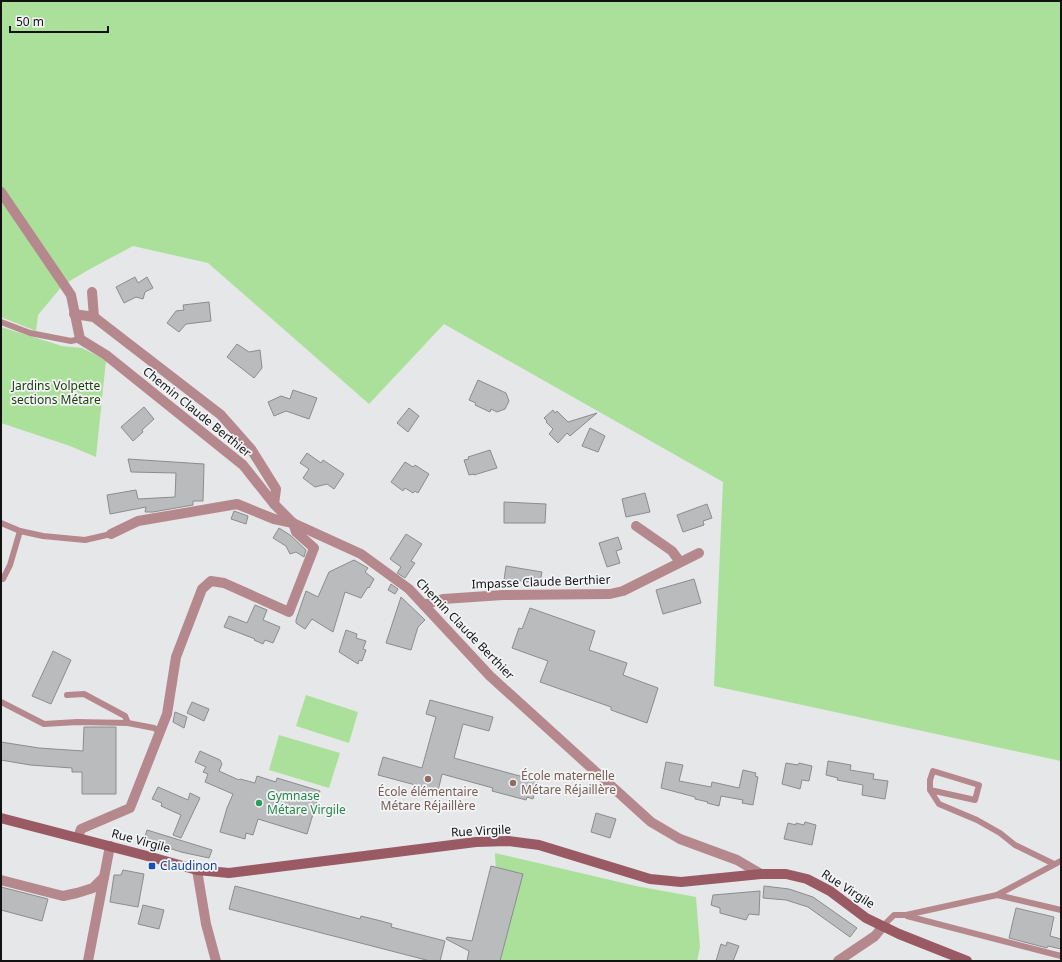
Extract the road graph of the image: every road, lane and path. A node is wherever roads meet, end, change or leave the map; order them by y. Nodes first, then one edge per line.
1 (1, 192) edge
2 (92, 292) dead end
3 (74, 314) junction
4 (94, 317) junction
5 (1, 322) edge
6 (80, 339) junction
7 (274, 504) junction
8 (1, 523) edge
9 (293, 523) junction
10 (636, 526) dead end
11 (20, 531) junction
12 (111, 534) joint
13 (699, 553) dead end
14 (680, 562) junction
15 (1, 579) edge
16 (424, 604) junction
17 (67, 695) dead end
18 (1, 702) edge
19 (128, 723) junction
20 (160, 732) junction
21 (930, 790) junction
22 (1, 818) edge
23 (78, 837) junction
24 (110, 846) junction
25 (1061, 861) edge
26 (1054, 864) junction
27 (197, 870) junction
28 (761, 874) junction
29 (104, 877) junction
30 (1, 880) edge
31 (997, 895) junction
32 (1061, 910) edge
33 (906, 916) junction
34 (883, 926) junction
35 (1061, 956) edge
36 (88, 961) edge
37 (216, 961) edge
38 (838, 961) edge
39 (967, 961) edge

1 - 3 street
2 - 4 street
3 - 4 street
3 - 6 street
4 - 7 street
5 - 6 lane
6 - 7 street, Chemin Claude Berthier
7 - 9 street, Chemin Claude Berthier
8 - 11 lane
9 - 12 street
9 - 16 street, Chemin Claude Berthier
9 - 20 street
10 - 14 street
11 - 12 lane
11 - 15 lane
13 - 14 street, Impasse Claude Berthier
14 - 16 street, Impasse Claude Berthier
16 - 28 street, Chemin Claude Berthier
17 - 19 lane
18 - 19 lane
19 - 20 lane
20 - 23 street
21 - 21 lane
21 - 26 lane
22 - 23 street, Rue Virgile
23 - 24 street, Rue Virgile
24 - 27 street, Rue Virgile
24 - 29 street
25 - 26 lane
26 - 31 lane
27 - 28 street, Rue Virgile
27 - 37 street
28 - 34 street, Rue Virgile
29 - 30 street
29 - 36 street
31 - 32 lane
31 - 33 lane
33 - 34 lane
33 - 35 lane
34 - 38 street
34 - 39 street, Rue Virgile

